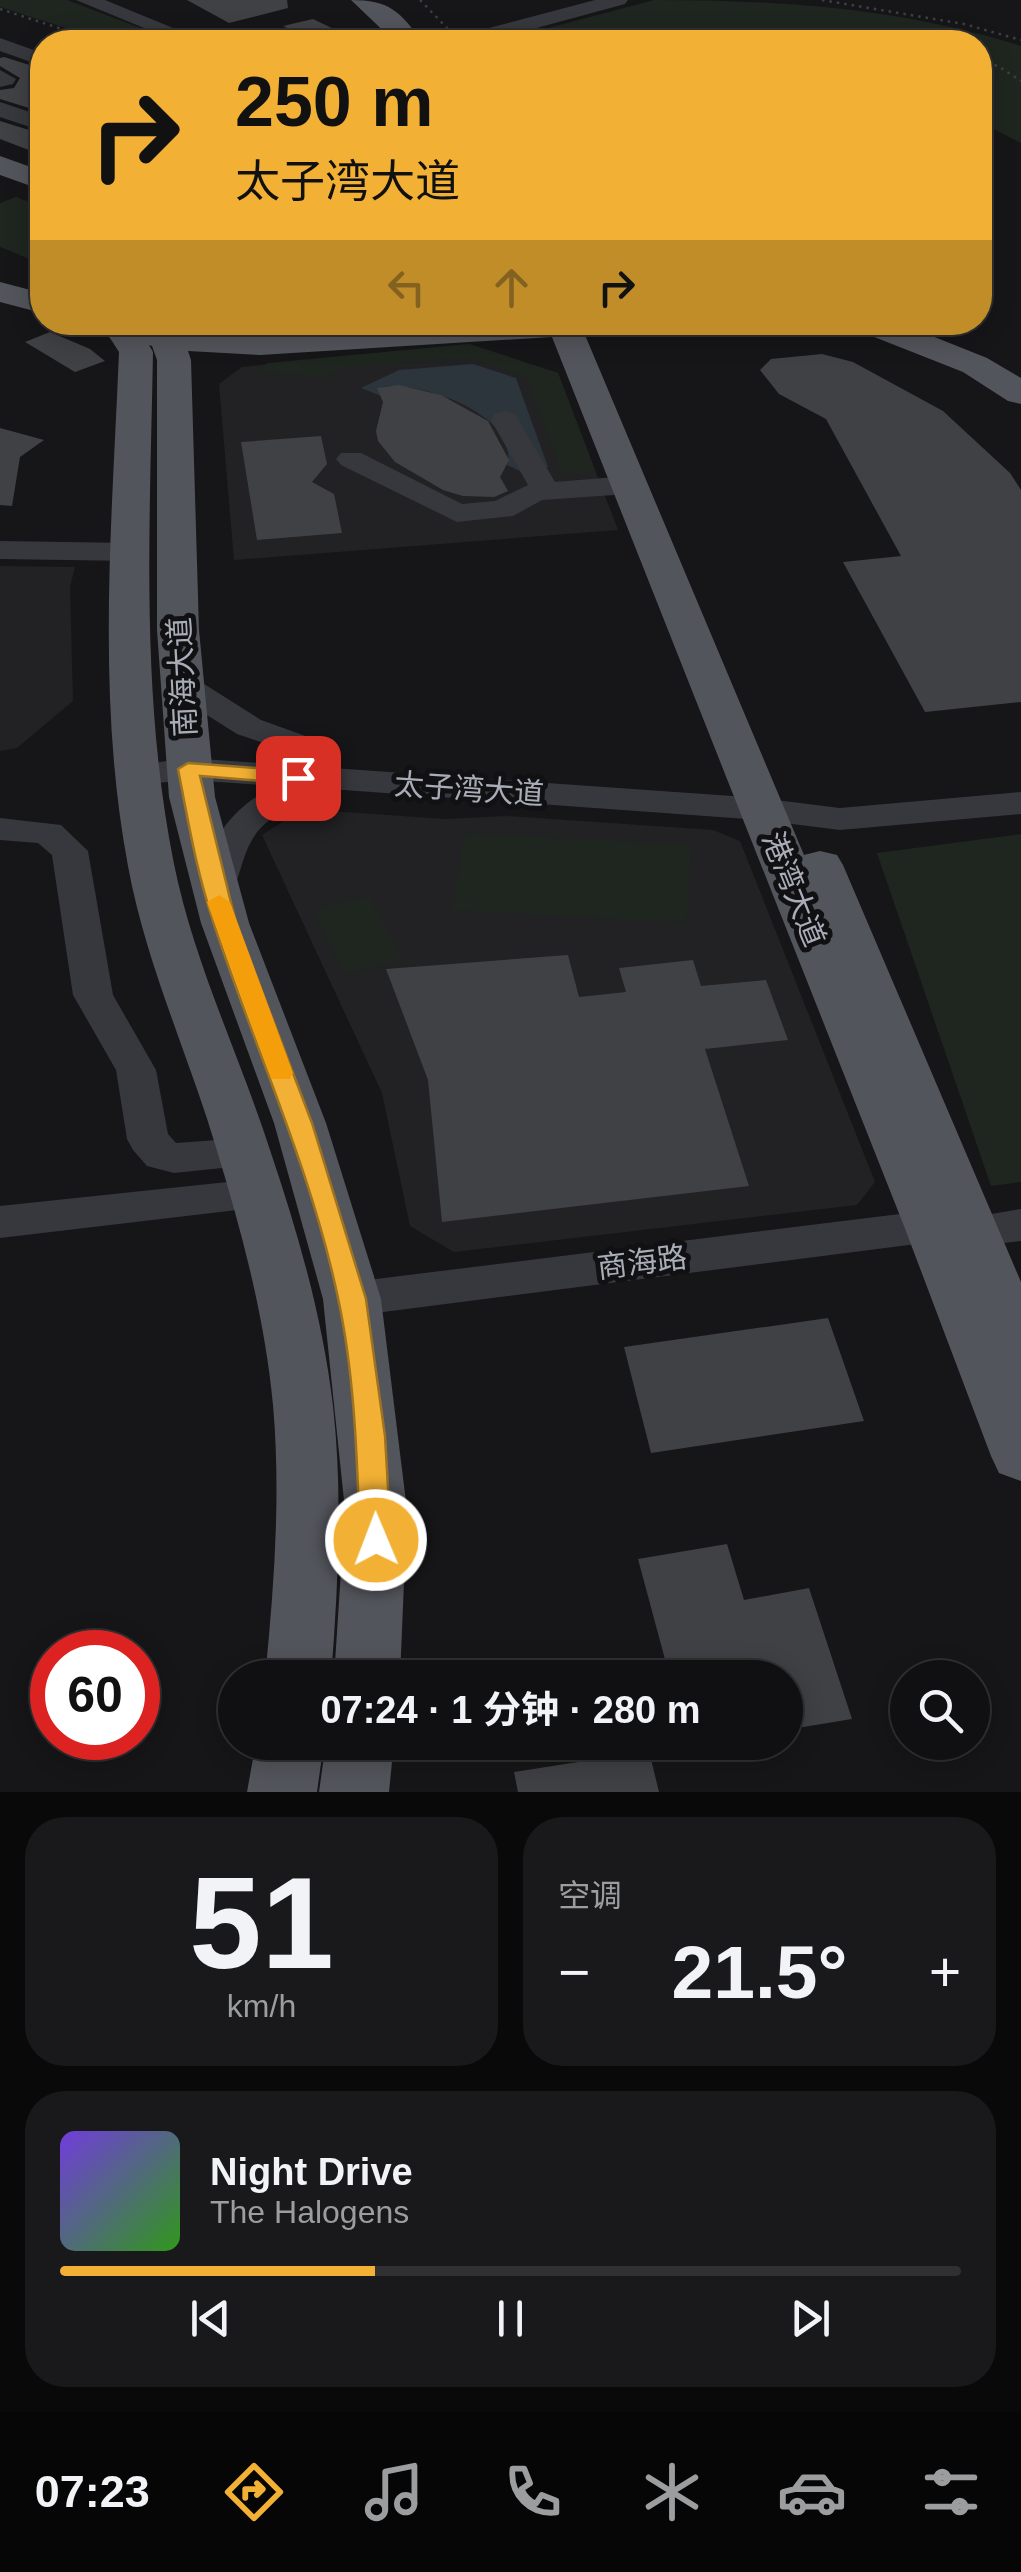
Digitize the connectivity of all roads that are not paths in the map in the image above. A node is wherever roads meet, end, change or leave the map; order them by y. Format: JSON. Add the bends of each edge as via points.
{"nodes":[{"id":1,"x":86,"y":0,"type":"edge"},
{"id":2,"x":364,"y":0,"type":"edge"},
{"id":3,"x":391,"y":0,"type":"edge"},
{"id":4,"x":618,"y":0,"type":"edge"},
{"id":5,"x":165,"y":30,"type":"edge"},
{"id":6,"x":399,"y":30,"type":"edge"},
{"id":7,"x":434,"y":30,"type":"edge"},
{"id":8,"x":510,"y":30,"type":"edge"},
{"id":9,"x":0,"y":44,"type":"edge"},
{"id":10,"x":30,"y":55,"type":"edge"},
{"id":11,"x":0,"y":109,"type":"edge"},
{"id":12,"x":30,"y":120,"type":"edge"},
{"id":13,"x":0,"y":154,"type":"edge"},
{"id":14,"x":30,"y":165,"type":"edge"},
{"id":15,"x":0,"y":166,"type":"edge"},
{"id":16,"x":30,"y":177,"type":"edge"},
{"id":17,"x":0,"y":282,"type":"edge"},
{"id":18,"x":30,"y":290,"type":"edge"},
{"id":19,"x":0,"y":292,"type":"edge"},
{"id":20,"x":30,"y":301,"type":"edge"},
{"id":21,"x":143,"y":335,"type":"edge"},
{"id":22,"x":153,"y":335,"type":"edge"},
{"id":23,"x":253,"y":335,"type":"edge"},
{"id":24,"x":467,"y":335,"type":"edge"},
{"id":25,"x":583,"y":335,"type":"edge"},
{"id":26,"x":587,"y":335,"type":"edge"},
{"id":27,"x":899,"y":335,"type":"edge"},
{"id":28,"x":954,"y":335,"type":"edge"},
{"id":29,"x":1021,"y":365,"type":"edge"},
{"id":30,"x":582,"y":372,"type":"junction"},
{"id":31,"x":1021,"y":393,"type":"edge"},
{"id":32,"x":175,"y":397,"type":"junction"},
{"id":33,"x":505,"y":420,"type":"dead end"},
{"id":34,"x":352,"y":459,"type":"dead end"},
{"id":35,"x":628,"y":484,"type":"junction"},
{"id":36,"x":546,"y":490,"type":"junction"},
{"id":37,"x":0,"y":550,"type":"edge"},
{"id":38,"x":132,"y":552,"type":"junction"},
{"id":39,"x":181,"y":684,"type":"junction"},
{"id":40,"x":162,"y":759,"type":"junction"},
{"id":41,"x":329,"y":767,"type":"junction"},
{"id":42,"x":1021,"y":802,"type":"edge"},
{"id":43,"x":771,"y":803,"type":"junction"},
{"id":44,"x":0,"y":829,"type":"edge"},
{"id":45,"x":215,"y":890,"type":"junction"},
{"id":46,"x":251,"y":1174,"type":"junction"},
{"id":47,"x":0,"y":1222,"type":"edge"},
{"id":48,"x":975,"y":1227,"type":"edge"},
{"id":49,"x":352,"y":1299,"type":"junction"},
{"id":50,"x":1021,"y":1351,"type":"edge"},
{"id":51,"x":1021,"y":1456,"type":"edge"},
{"id":52,"x":300,"y":1660,"type":"edge"},
{"id":53,"x":368,"y":1660,"type":"edge"},
{"id":54,"x":287,"y":1760,"type":"edge"},
{"id":55,"x":358,"y":1760,"type":"edge"},
{"id":56,"x":282,"y":1792,"type":"edge"},
{"id":57,"x":354,"y":1792,"type":"edge"}],
"edges":[{"from":1,"to":5,"type":"street"},
{"from":2,"to":6,"type":"main road"},
{"from":3,"to":7,"type":"main road"},
{"from":4,"to":8,"type":"street"},
{"from":9,"to":10,"type":"street"},
{"from":11,"to":12,"type":"street"},
{"from":13,"to":14,"type":"main road"},
{"from":15,"to":16,"type":"main road"},
{"from":17,"to":18,"type":"main road"},
{"from":19,"to":20,"type":"main road"},
{"from":21,"to":38,"type":"main road","name":"南海大道","via":[[136,352]]},
{"from":22,"to":32,"type":"main road","name":"南海大道","via":[[174,360]]},
{"from":23,"to":32,"type":"main road","via":[[209,362]]},
{"from":24,"to":30,"type":"main road","via":[[529,344]]},
{"from":25,"to":30,"type":"main road","name":"港湾大道"},
{"from":26,"to":43,"type":"main road","name":"港湾大道"},
{"from":27,"to":31,"type":"main road","via":[[975,365]]},
{"from":28,"to":29,"type":"main road"},
{"from":30,"to":35,"type":"main road","name":"港湾大道"},
{"from":32,"to":39,"type":"main road","name":"南海大道"},
{"from":33,"to":36,"type":"street"},
{"from":34,"to":36,"type":"street","via":[[457,513],[502,510]]},
{"from":35,"to":36,"type":"street"},
{"from":35,"to":43,"type":"main road","name":"港湾大道"},
{"from":37,"to":38,"type":"street"},
{"from":38,"to":40,"type":"main road","name":"南海大道","via":[[129,636]]},
{"from":39,"to":40,"type":"main road","name":"南海大道"},
{"from":39,"to":41,"type":"street","via":[[252,732]]},
{"from":40,"to":41,"type":"street","name":"太子湾大道"},
{"from":40,"to":45,"type":"main road","name":"南海大道"},
{"from":40,"to":46,"type":"main road","name":"南海大道","via":[[150,862],[165,931]]},
{"from":41,"to":43,"type":"street","name":"太子湾大道"},
{"from":41,"to":45,"type":"street","via":[[247,818],[224,851]]},
{"from":42,"to":43,"type":"street","name":"太子湾大道","via":[[840,819]]},
{"from":43,"to":48,"type":"main road","name":"港湾大道"},
{"from":44,"to":46,"type":"street","via":[[48,833],[70,851],[93,994],[136,1070],[154,1148]]},
{"from":45,"to":49,"type":"main road","name":"南海大道","via":[[300,1123]]},
{"from":46,"to":47,"type":"street"},
{"from":46,"to":52,"type":"main road","name":"南海大道","via":[[298,1367],[305,1601]]},
{"from":48,"to":49,"type":"street","name":"商海路"},
{"from":48,"to":50,"type":"main road","name":"港湾大道"},
{"from":48,"to":51,"type":"main road","name":"港湾大道"},
{"from":49,"to":53,"type":"main road","name":"南海大道","via":[[376,1510]]},
{"from":54,"to":56,"type":"main road"},
{"from":55,"to":57,"type":"main road"}]}
